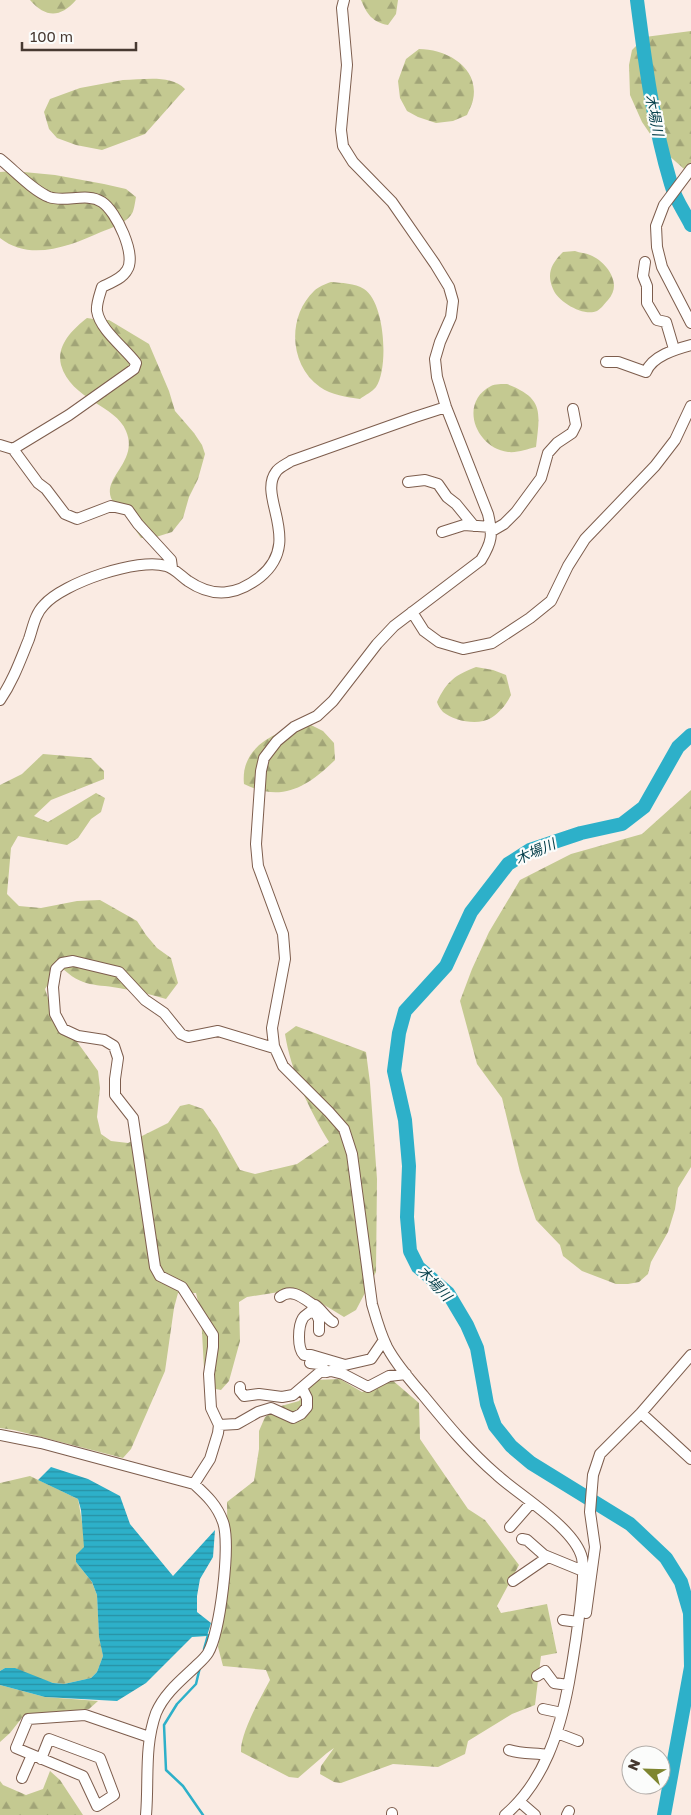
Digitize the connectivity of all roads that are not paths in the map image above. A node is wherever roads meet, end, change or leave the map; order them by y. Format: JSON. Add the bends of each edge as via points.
{"nodes":[{"id":1,"x":344,"y":0,"type":"edge"},
{"id":2,"x":0,"y":159,"type":"edge"},
{"id":3,"x":689,"y":171,"type":"edge"},
{"id":4,"x":645,"y":262,"type":"dead end"},
{"id":5,"x":691,"y":323,"type":"edge"},
{"id":6,"x":691,"y":345,"type":"edge"},
{"id":7,"x":674,"y":349,"type":"junction"},
{"id":8,"x":606,"y":362,"type":"dead end"},
{"id":9,"x":691,"y":406,"type":"edge"},
{"id":10,"x":446,"y":407,"type":"junction"},
{"id":11,"x":573,"y":410,"type":"dead end"},
{"id":12,"x":0,"y":445,"type":"edge"},
{"id":13,"x":13,"y":449,"type":"junction"},
{"id":14,"x":408,"y":482,"type":"dead end"},
{"id":15,"x":474,"y":526,"type":"junction"},
{"id":16,"x":492,"y":529,"type":"junction"},
{"id":17,"x":442,"y":532,"type":"dead end"},
{"id":18,"x":172,"y":568,"type":"junction"},
{"id":19,"x":412,"y":612,"type":"junction"},
{"id":20,"x":0,"y":700,"type":"edge"},
{"id":21,"x":274,"y":1048,"type":"junction"},
{"id":22,"x":280,"y":1297,"type":"dead end"},
{"id":23,"x":312,"y":1308,"type":"junction"},
{"id":24,"x":333,"y":1322,"type":"dead end"},
{"id":25,"x":319,"y":1331,"type":"dead end"},
{"id":26,"x":384,"y":1340,"type":"junction"},
{"id":27,"x":691,"y":1355,"type":"edge"},
{"id":28,"x":310,"y":1363,"type":"dead end"},
{"id":29,"x":330,"y":1368,"type":"junction"},
{"id":30,"x":406,"y":1374,"type":"junction"},
{"id":31,"x":240,"y":1387,"type":"dead end"},
{"id":32,"x":300,"y":1390,"type":"junction"},
{"id":33,"x":641,"y":1413,"type":"junction"},
{"id":34,"x":219,"y":1425,"type":"junction"},
{"id":35,"x":0,"y":1436,"type":"edge"},
{"id":36,"x":691,"y":1459,"type":"edge"},
{"id":37,"x":194,"y":1484,"type":"junction"},
{"id":38,"x":531,"y":1503,"type":"junction"},
{"id":39,"x":510,"y":1527,"type":"dead end"},
{"id":40,"x":522,"y":1539,"type":"dead end"},
{"id":41,"x":548,"y":1557,"type":"junction"},
{"id":42,"x":583,"y":1572,"type":"junction"},
{"id":43,"x":513,"y":1581,"type":"dead end"},
{"id":44,"x":563,"y":1620,"type":"dead end"},
{"id":45,"x":578,"y":1622,"type":"junction"},
{"id":46,"x":576,"y":1640,"type":"junction"},
{"id":47,"x":537,"y":1676,"type":"dead end"},
{"id":48,"x":568,"y":1685,"type":"junction"},
{"id":49,"x":543,"y":1709,"type":"dead end"},
{"id":50,"x":562,"y":1713,"type":"junction"},
{"id":51,"x":558,"y":1733,"type":"junction"},
{"id":52,"x":149,"y":1737,"type":"junction"},
{"id":53,"x":578,"y":1742,"type":"dead end"},
{"id":54,"x":509,"y":1750,"type":"dead end"},
{"id":55,"x":548,"y":1755,"type":"junction"},
{"id":56,"x":36,"y":1757,"type":"junction"},
{"id":57,"x":22,"y":1778,"type":"dead end"},
{"id":58,"x":520,"y":1802,"type":"junction"},
{"id":59,"x":146,"y":1815,"type":"edge"},
{"id":60,"x":505,"y":1815,"type":"edge"},
{"id":61,"x":535,"y":1815,"type":"edge"}],
"edges":[{"from":1,"to":10,"type":"street","via":[[347,65],[341,130],[343,146],[353,162],[392,202],[449,287],[453,301],[452,318],[436,359],[437,377]]},
{"from":2,"to":13,"type":"street","via":[[50,197],[90,198],[102,201],[110,210],[125,238],[130,261],[124,274],[102,287],[97,311],[104,326],[136,363],[134,369],[70,415]]},
{"from":3,"to":5,"type":"street","via":[[664,205],[656,226],[662,267]]},
{"from":4,"to":7,"type":"street","via":[[646,303],[657,320],[666,322]]},
{"from":6,"to":7,"type":"street"},
{"from":7,"to":8,"type":"street","via":[[648,366],[646,372],[618,362]]},
{"from":9,"to":19,"type":"street","via":[[674,440],[655,466],[585,539],[551,601],[530,618],[492,643],[463,649],[439,642],[424,630]]},
{"from":10,"to":16,"type":"street"},
{"from":10,"to":18,"type":"street","via":[[291,461],[276,471],[272,491],[281,537],[278,550],[261,576],[240,591],[207,591]]},
{"from":11,"to":16,"type":"street","via":[[576,425],[572,433],[548,453],[541,478],[516,512],[504,524]]},
{"from":12,"to":13,"type":"street"},
{"from":13,"to":18,"type":"street","via":[[65,514],[78,519],[111,506],[128,510],[170,560]]},
{"from":14,"to":15,"type":"street","via":[[425,480],[438,484]]},
{"from":15,"to":16,"type":"street"},
{"from":15,"to":17,"type":"street","via":[[464,525]]},
{"from":16,"to":19,"type":"street","via":[[490,545],[481,560]]},
{"from":18,"to":20,"type":"street","via":[[154,564],[135,566],[90,577],[50,599],[38,611],[12,683]]},
{"from":19,"to":21,"type":"street","via":[[377,644],[318,716],[294,727],[264,758],[256,844],[258,866],[283,934],[285,959],[272,1028]]},
{"from":21,"to":26,"type":"street","via":[[283,1066],[344,1129],[352,1154],[372,1304]]},
{"from":21,"to":34,"type":"street","via":[[218,1031],[188,1037],[181,1034],[164,1012],[145,1000],[119,972],[73,961],[62,962],[56,969],[53,987],[55,1014],[63,1029],[78,1036],[104,1040],[114,1046],[118,1058],[116,1095],[133,1118],[155,1267],[160,1276],[182,1287],[214,1335],[209,1383],[211,1408]]},
{"from":22,"to":23,"type":"street","via":[[293,1292]]},
{"from":23,"to":24,"type":"street","via":[[320,1308]]},
{"from":23,"to":25,"type":"street","via":[[319,1320]]},
{"from":23,"to":29,"type":"street","via":[[303,1318],[300,1328],[300,1351]]},
{"from":26,"to":29,"type":"street","via":[[371,1359]]},
{"from":26,"to":30,"type":"street"},
{"from":27,"to":33,"type":"street"},
{"from":28,"to":29,"type":"street"},
{"from":29,"to":30,"type":"street","via":[[368,1387],[389,1376]]},
{"from":29,"to":32,"type":"street","via":[[320,1372]]},
{"from":30,"to":38,"type":"street","via":[[462,1443]]},
{"from":31,"to":32,"type":"street","via":[[244,1396],[293,1396]]},
{"from":32,"to":34,"type":"street","via":[[307,1398],[307,1407],[293,1418],[271,1408],[237,1424]]},
{"from":33,"to":36,"type":"street"},
{"from":33,"to":46,"type":"street","via":[[600,1454],[593,1475],[590,1512],[595,1547],[584,1623]]},
{"from":34,"to":37,"type":"street","via":[[210,1458]]},
{"from":35,"to":37,"type":"street","via":[[41,1443]]},
{"from":37,"to":52,"type":"street","via":[[212,1500],[224,1525],[226,1548],[221,1600],[207,1655],[163,1699]]},
{"from":38,"to":39,"type":"street"},
{"from":38,"to":42,"type":"street","via":[[575,1542],[582,1558]]},
{"from":40,"to":41,"type":"street"},
{"from":41,"to":42,"type":"street"},
{"from":41,"to":43,"type":"street"},
{"from":42,"to":45,"type":"street"},
{"from":44,"to":45,"type":"street"},
{"from":45,"to":46,"type":"street"},
{"from":46,"to":48,"type":"street"},
{"from":47,"to":48,"type":"street","via":[[545,1671],[554,1683]]},
{"from":48,"to":50,"type":"street"},
{"from":49,"to":50,"type":"street"},
{"from":50,"to":51,"type":"street"},
{"from":51,"to":53,"type":"street"},
{"from":51,"to":55,"type":"street"},
{"from":52,"to":56,"type":"street","via":[[85,1715],[28,1719],[16,1748]]},
{"from":52,"to":59,"type":"street"},
{"from":54,"to":55,"type":"street"},
{"from":55,"to":58,"type":"street"},
{"from":56,"to":56,"type":"street","via":[[83,1776],[97,1806],[114,1795],[100,1758],[49,1739]]},
{"from":56,"to":57,"type":"street"},
{"from":58,"to":60,"type":"street"},
{"from":58,"to":61,"type":"street"}]}
